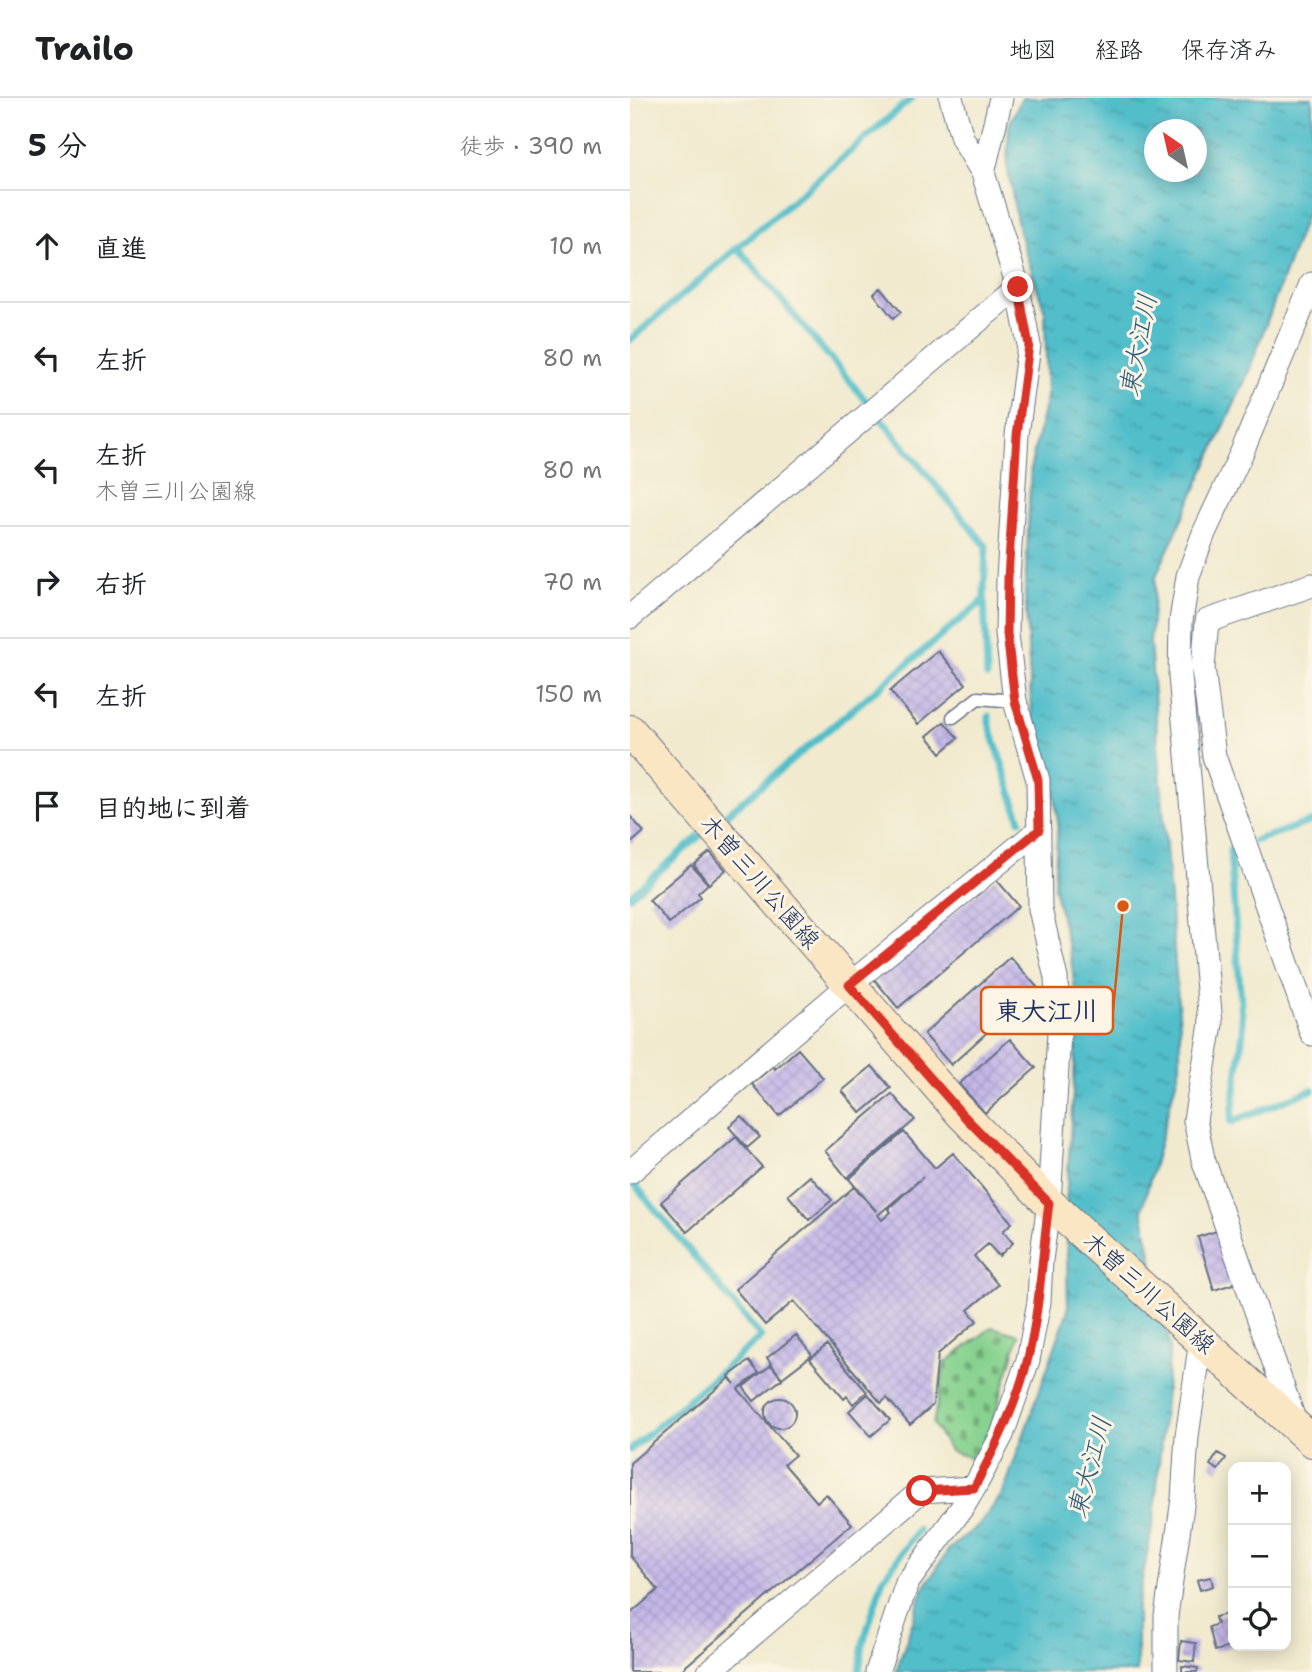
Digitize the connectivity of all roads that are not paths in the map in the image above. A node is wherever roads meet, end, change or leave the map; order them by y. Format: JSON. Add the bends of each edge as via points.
{"nodes":[{"id":1,"x":951,"y":98,"type":"edge"},
{"id":2,"x":1001,"y":98,"type":"edge"},
{"id":3,"x":983,"y":173,"type":"junction"},
{"id":4,"x":1312,"y":284,"type":"edge"},
{"id":5,"x":1018,"y":287,"type":"junction"},
{"id":6,"x":1312,"y":585,"type":"edge"},
{"id":7,"x":630,"y":617,"type":"edge"},
{"id":8,"x":1015,"y":701,"type":"junction"},
{"id":9,"x":953,"y":717,"type":"dead end"},
{"id":10,"x":630,"y":731,"type":"edge"},
{"id":11,"x":1039,"y":830,"type":"junction"},
{"id":12,"x":849,"y":985,"type":"junction"},
{"id":13,"x":1312,"y":1034,"type":"edge"},
{"id":14,"x":630,"y":1172,"type":"edge"},
{"id":15,"x":1049,"y":1203,"type":"junction"},
{"id":16,"x":1194,"y":1334,"type":"junction"},
{"id":17,"x":1304,"y":1434,"type":"edge"},
{"id":18,"x":974,"y":1488,"type":"junction"},
{"id":19,"x":709,"y":1672,"type":"edge"},
{"id":20,"x":877,"y":1672,"type":"edge"},
{"id":21,"x":1166,"y":1672,"type":"edge"}],
"edges":[{"from":1,"to":3,"type":"street","via":[[962,138]]},
{"from":2,"to":3,"type":"street"},
{"from":3,"to":5,"type":"street"},
{"from":4,"to":17,"type":"street","via":[[1188,576],[1180,676],[1211,1024],[1195,1120],[1203,1159]]},
{"from":5,"to":7,"type":"street"},
{"from":5,"to":8,"type":"street","via":[[1029,345],[1017,435],[1008,578],[1007,634]]},
{"from":6,"to":13,"type":"street","via":[[1207,621],[1203,668],[1214,756]]},
{"from":8,"to":9,"type":"lane","via":[[978,698]]},
{"from":8,"to":11,"type":"street","via":[[1038,780]]},
{"from":10,"to":12,"type":"main road","name":"木曽三川公園線"},
{"from":11,"to":12,"type":"street"},
{"from":11,"to":15,"type":"street","via":[[1040,909],[1056,978],[1059,1033]]},
{"from":12,"to":14,"type":"street"},
{"from":12,"to":15,"type":"main road","name":"木曽三川公園線","via":[[962,1114]]},
{"from":15,"to":16,"type":"main road","name":"木曽三川公園線"},
{"from":15,"to":18,"type":"street","via":[[1028,1360],[1002,1435]]},
{"from":16,"to":17,"type":"main road","name":"木曽三川公園線"},
{"from":16,"to":21,"type":"street","via":[[1183,1499],[1166,1616]]},
{"from":18,"to":19,"type":"street","via":[[922,1491]]},
{"from":18,"to":20,"type":"street","via":[[907,1583]]}]}
